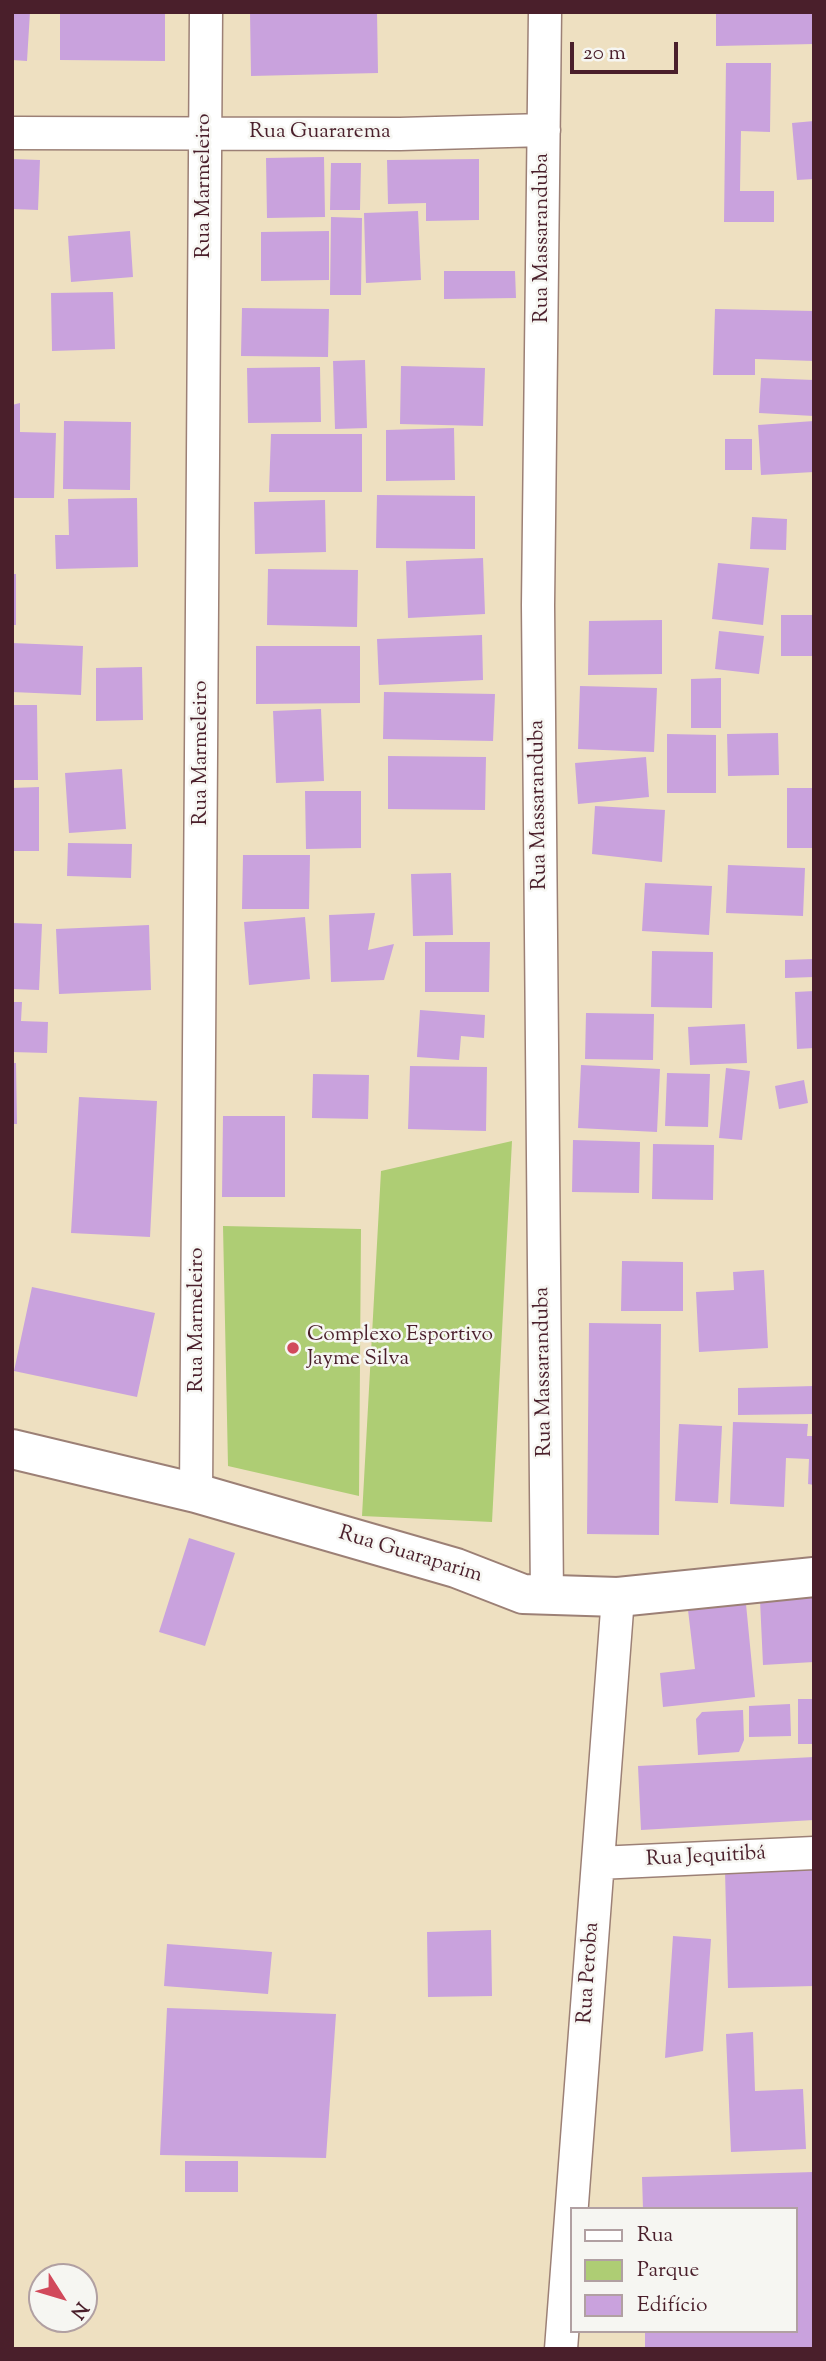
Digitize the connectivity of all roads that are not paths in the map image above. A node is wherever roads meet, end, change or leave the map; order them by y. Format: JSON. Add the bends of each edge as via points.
{"nodes":[{"id":1,"x":206,"y":12,"type":"edge"},
{"id":2,"x":545,"y":12,"type":"edge"},
{"id":3,"x":544,"y":130,"type":"junction"},
{"id":4,"x":12,"y":133,"type":"edge"},
{"id":5,"x":205,"y":133,"type":"junction"},
{"id":6,"x":12,"y":1449,"type":"edge"},
{"id":7,"x":197,"y":1493,"type":"junction"},
{"id":8,"x":814,"y":1577,"type":"edge"},
{"id":9,"x":547,"y":1597,"type":"junction"},
{"id":10,"x":618,"y":1597,"type":"junction"},
{"id":11,"x":814,"y":1853,"type":"edge"},
{"id":12,"x":598,"y":1863,"type":"junction"},
{"id":13,"x":572,"y":2207,"type":"edge"},
{"id":14,"x":570,"y":2231,"type":"edge"},
{"id":15,"x":561,"y":2349,"type":"edge"}],
"edges":[{"from":1,"to":5,"type":"street","name":"Rua Marmeleiro"},
{"from":2,"to":3,"type":"street","name":"Rua Massaranduba"},
{"from":3,"to":5,"type":"street","name":"Rua Guararema"},
{"from":3,"to":9,"type":"street","name":"Rua Massaranduba","via":[[538,605]]},
{"from":4,"to":5,"type":"street","name":"Rua Guararema"},
{"from":5,"to":7,"type":"street","name":"Rua Marmeleiro"},
{"from":6,"to":7,"type":"street","name":"Rua Guaraparim"},
{"from":7,"to":9,"type":"street","name":"Rua Guaraparim","via":[[456,1568],[523,1594]]},
{"from":8,"to":10,"type":"street","name":"Rua Guaraparim"},
{"from":9,"to":10,"type":"street","name":"Rua Guaraparim"},
{"from":10,"to":12,"type":"street","name":"Rua Peroba"},
{"from":11,"to":12,"type":"street","name":"Rua Jequitibá"},
{"from":12,"to":13,"type":"street","name":"Rua Peroba"},
{"from":14,"to":15,"type":"street","name":"Rua Peroba"}]}
